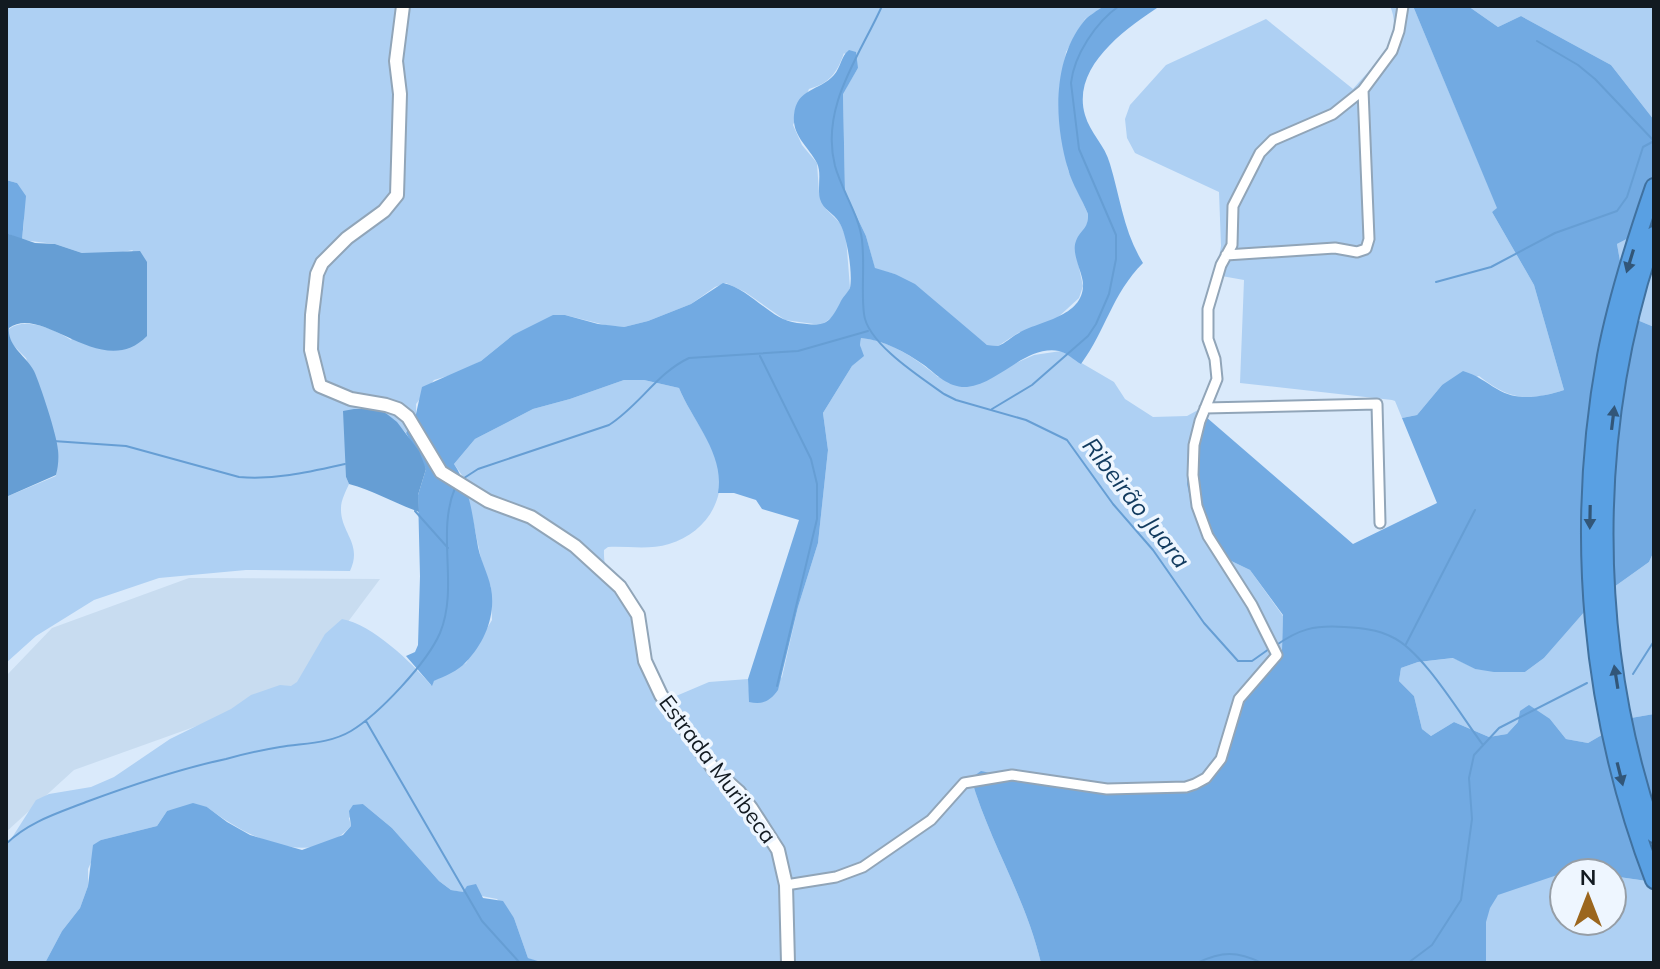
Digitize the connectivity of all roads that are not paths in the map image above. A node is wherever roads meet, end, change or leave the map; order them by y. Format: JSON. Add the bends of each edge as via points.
{"nodes":[{"id":1,"x":403,"y":6,"type":"edge"},
{"id":2,"x":1403,"y":6,"type":"edge"},
{"id":3,"x":1363,"y":90,"type":"junction"},
{"id":4,"x":1654,"y":187,"type":"edge"},
{"id":5,"x":1654,"y":235,"type":"edge"},
{"id":6,"x":1226,"y":255,"type":"junction"},
{"id":7,"x":1205,"y":408,"type":"junction"},
{"id":8,"x":1380,"y":523,"type":"dead end"},
{"id":9,"x":1654,"y":834,"type":"edge"},
{"id":10,"x":1654,"y":880,"type":"edge"},
{"id":11,"x":786,"y":885,"type":"junction"},
{"id":12,"x":788,"y":963,"type":"edge"}],
"edges":[{"from":1,"to":11,"type":"street","name":"Estrada Muribeca","via":[[396,61],[397,195],[347,238],[317,274],[311,350],[320,386],[398,409],[441,472],[488,501],[531,517],[575,546],[620,587],[638,615],[645,661],[661,695],[715,771],[751,808],[778,850]]},
{"from":2,"to":3,"type":"street","via":[[1392,51]]},
{"from":3,"to":6,"type":"street","via":[[1333,114],[1273,140],[1260,153],[1233,206],[1232,245]]},
{"from":3,"to":6,"type":"street","via":[[1366,249]]},
{"from":4,"to":10,"type":"highway","one_way":true,"via":[[1607,353],[1594,444],[1590,535],[1594,626],[1607,716],[1628,805]]},
{"from":9,"to":5,"type":"highway","one_way":true,"via":[[1617,684],[1605,535],[1617,386]]},
{"from":6,"to":7,"type":"street","via":[[1208,309],[1217,379]]},
{"from":7,"to":8,"type":"street","via":[[1377,404]]},
{"from":7,"to":11,"type":"street","via":[[1193,459],[1197,506],[1214,549],[1252,605],[1277,655],[1239,699],[1214,770],[1186,787],[1107,789],[1012,775],[964,783],[931,820],[863,867]]},
{"from":11,"to":12,"type":"street","name":"Estrada Muribeca"}]}
